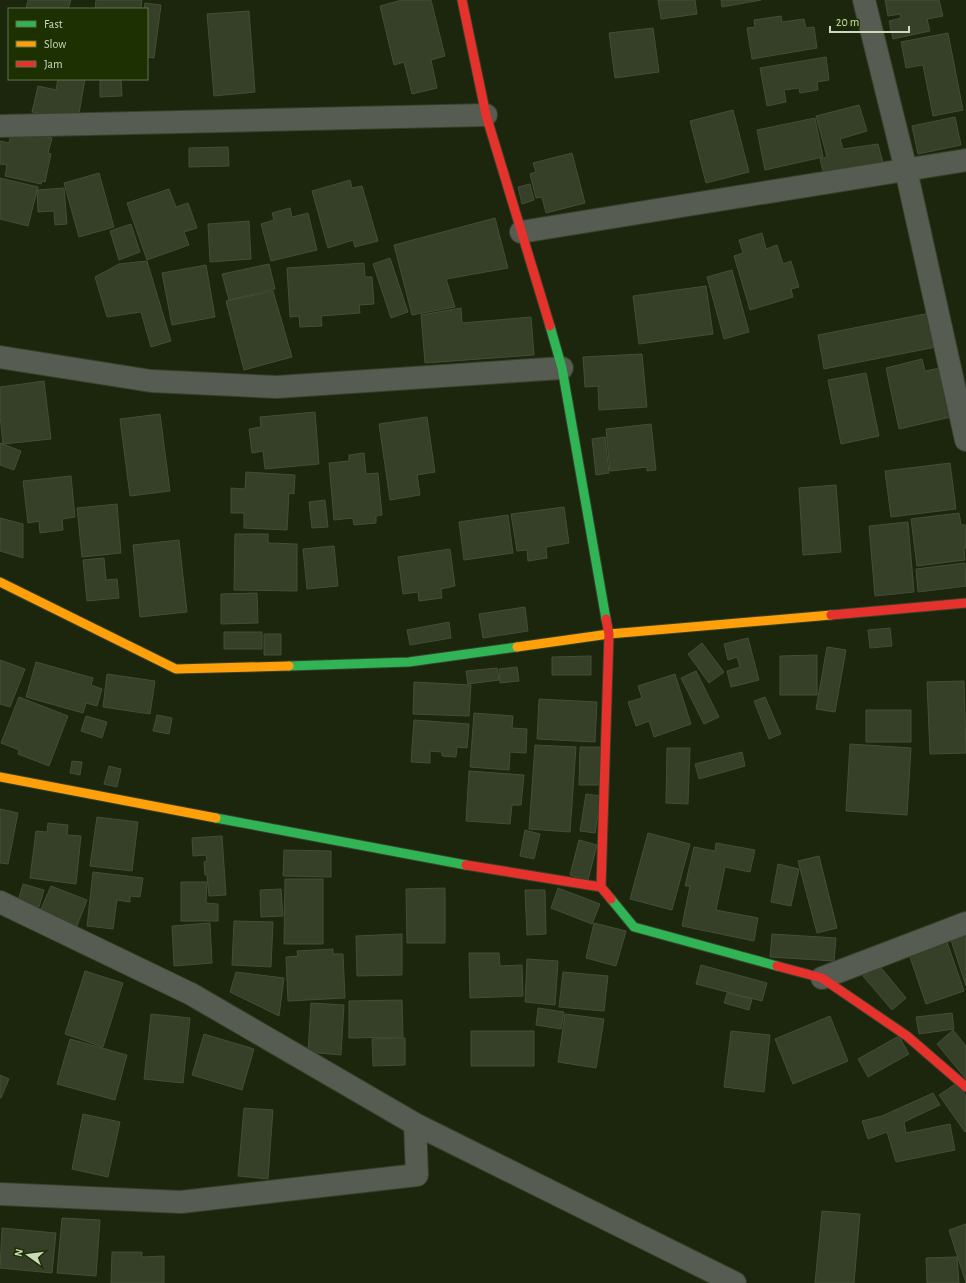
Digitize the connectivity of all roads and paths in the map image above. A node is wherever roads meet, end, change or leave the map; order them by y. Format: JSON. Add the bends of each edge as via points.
{"nodes":[{"id":1,"x":462,"y":0,"type":"edge"},
{"id":2,"x":864,"y":0,"type":"edge"},
{"id":3,"x":486,"y":115,"type":"junction"},
{"id":4,"x":0,"y":126,"type":"edge"},
{"id":5,"x":966,"y":160,"type":"edge"},
{"id":6,"x":906,"y":170,"type":"junction"},
{"id":7,"x":521,"y":232,"type":"junction"},
{"id":8,"x":0,"y":357,"type":"edge"},
{"id":9,"x":562,"y":368,"type":"junction"},
{"id":10,"x":966,"y":440,"type":"edge"},
{"id":11,"x":0,"y":582,"type":"edge"},
{"id":12,"x":966,"y":603,"type":"edge"},
{"id":13,"x":609,"y":634,"type":"junction"},
{"id":14,"x":0,"y":777,"type":"edge"},
{"id":15,"x":601,"y":887,"type":"junction"},
{"id":16,"x":0,"y":902,"type":"edge"},
{"id":17,"x":966,"y":923,"type":"edge"},
{"id":18,"x":822,"y":978,"type":"junction"},
{"id":19,"x":966,"y":1086,"type":"edge"},
{"id":20,"x":415,"y":1124,"type":"junction"},
{"id":21,"x":0,"y":1194,"type":"edge"},
{"id":22,"x":735,"y":1283,"type":"edge"}],
"edges":[{"from":1,"to":3,"type":"street"},
{"from":2,"to":6,"type":"street"},
{"from":3,"to":4,"type":"street"},
{"from":3,"to":7,"type":"street"},
{"from":5,"to":6,"type":"street"},
{"from":6,"to":7,"type":"street"},
{"from":6,"to":10,"type":"street"},
{"from":7,"to":9,"type":"street"},
{"from":8,"to":9,"type":"street","via":[[151,381],[277,388]]},
{"from":9,"to":13,"type":"street"},
{"from":11,"to":13,"type":"street","via":[[176,669],[409,662]]},
{"from":12,"to":13,"type":"street"},
{"from":13,"to":15,"type":"street"},
{"from":14,"to":15,"type":"street"},
{"from":15,"to":18,"type":"street","via":[[634,928]]},
{"from":16,"to":20,"type":"street","via":[[191,994]]},
{"from":17,"to":18,"type":"street"},
{"from":18,"to":19,"type":"street","via":[[907,1036]]},
{"from":20,"to":21,"type":"street","via":[[416,1175],[181,1202]]},
{"from":20,"to":22,"type":"street"}]}
